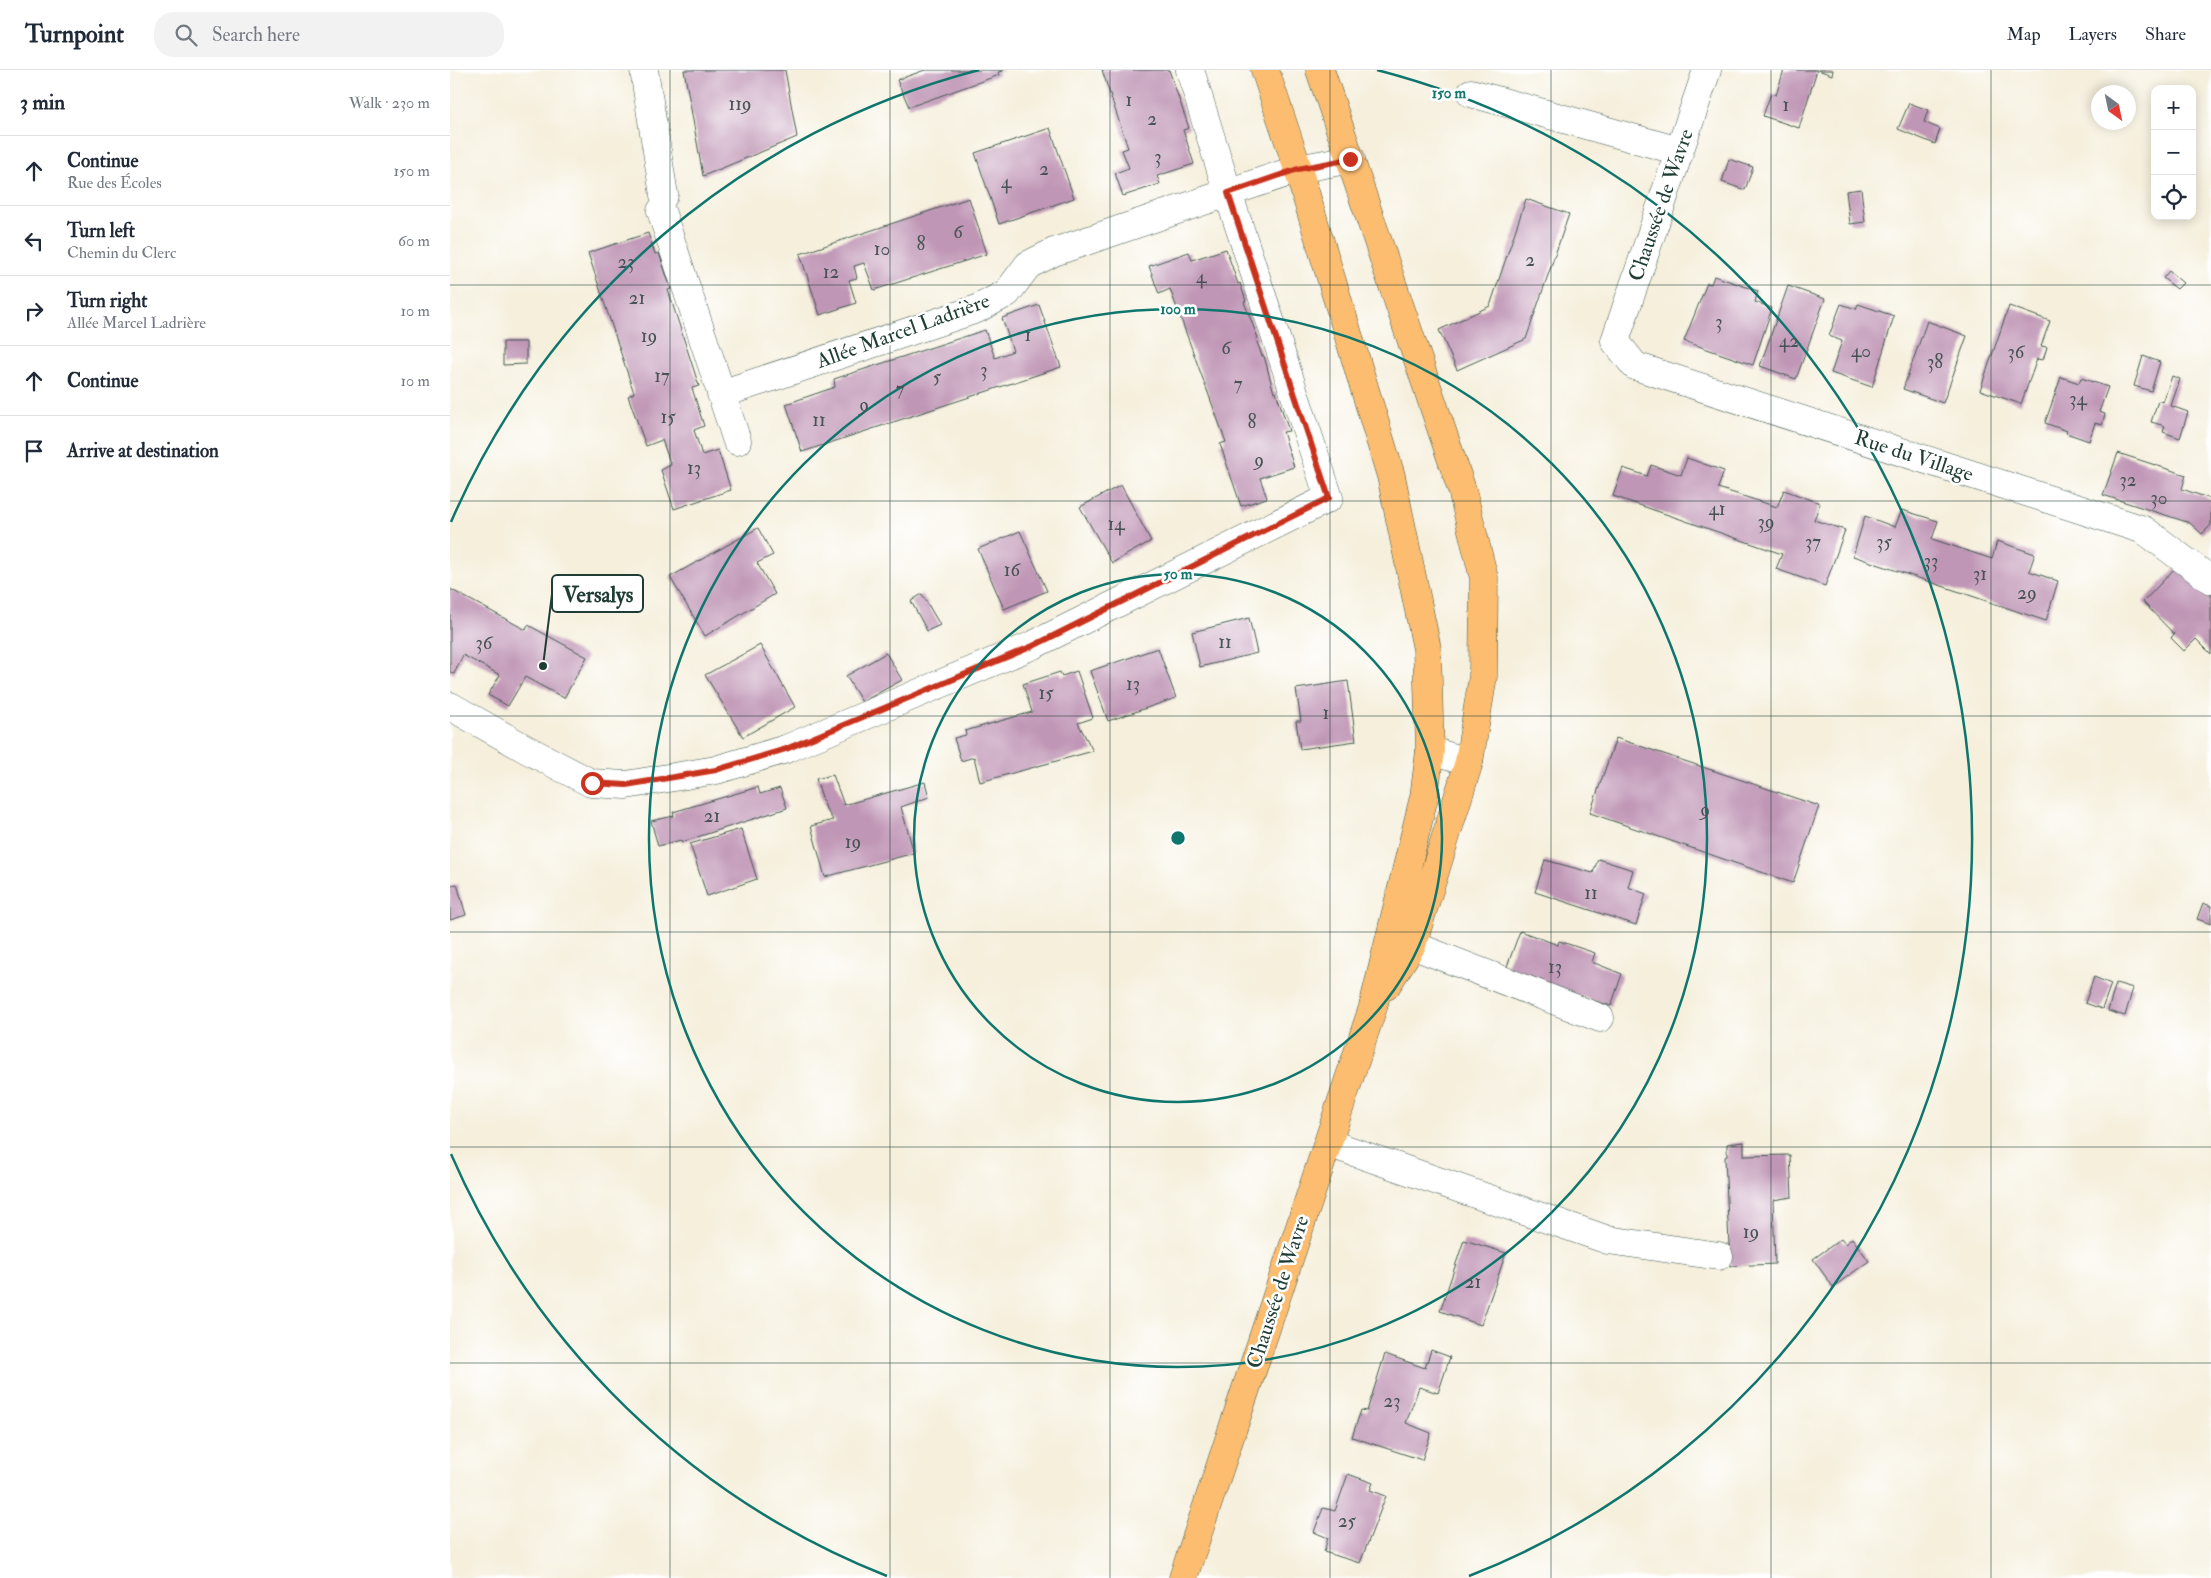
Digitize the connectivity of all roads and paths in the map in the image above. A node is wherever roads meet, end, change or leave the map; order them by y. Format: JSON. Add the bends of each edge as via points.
{"nodes":[{"id":1,"x":644,"y":70,"type":"edge"},
{"id":2,"x":1190,"y":70,"type":"edge"},
{"id":3,"x":1265,"y":70,"type":"edge"},
{"id":4,"x":1320,"y":70,"type":"edge"},
{"id":5,"x":1707,"y":70,"type":"edge"},
{"id":6,"x":1472,"y":93,"type":"dead end"},
{"id":7,"x":1679,"y":151,"type":"junction"},
{"id":8,"x":1350,"y":159,"type":"junction"},
{"id":9,"x":1298,"y":169,"type":"junction"},
{"id":10,"x":1228,"y":193,"type":"junction"},
{"id":11,"x":1615,"y":341,"type":"joint"},
{"id":12,"x":721,"y":394,"type":"junction"},
{"id":13,"x":737,"y":441,"type":"dead end"},
{"id":14,"x":2211,"y":580,"type":"edge"},
{"id":15,"x":450,"y":706,"type":"edge"},
{"id":16,"x":1430,"y":751,"type":"junction"},
{"id":17,"x":1469,"y":762,"type":"junction"},
{"id":18,"x":1412,"y":945,"type":"junction"},
{"id":19,"x":1373,"y":1007,"type":"junction"},
{"id":20,"x":1600,"y":1018,"type":"dead end"},
{"id":21,"x":1328,"y":1143,"type":"junction"},
{"id":22,"x":1719,"y":1256,"type":"dead end"},
{"id":23,"x":1183,"y":1578,"type":"edge"}],
"edges":[{"from":1,"to":12,"type":"street","via":[[662,203]]},
{"from":2,"to":10,"type":"street"},
{"from":3,"to":9,"type":"main road"},
{"from":4,"to":8,"type":"main road"},
{"from":5,"to":7,"type":"street","name":"Chaussée de Wavre"},
{"from":6,"to":7,"type":"street"},
{"from":7,"to":11,"type":"street","name":"Chaussée de Wavre"},
{"from":8,"to":9,"type":"street","name":"Allée Marcel Ladrière"},
{"from":8,"to":17,"type":"main road","via":[[1462,490],[1484,578],[1483,676]]},
{"from":9,"to":10,"type":"street","name":"Allée Marcel Ladrière"},
{"from":9,"to":16,"type":"main road","via":[[1391,476],[1427,649]]},
{"from":10,"to":12,"type":"street","name":"Allée Marcel Ladrière","via":[[1054,252],[1028,264],[1007,293],[977,309]]},
{"from":10,"to":15,"type":"street","via":[[1329,498],[1033,646],[786,749],[716,770],[626,785],[592,783]]},
{"from":11,"to":14,"type":"street","name":"Rue du Village","via":[[1635,366],[2144,530]]},
{"from":12,"to":13,"type":"street"},
{"from":16,"to":17,"type":"street"},
{"from":16,"to":19,"type":"main road","via":[[1424,797]]},
{"from":17,"to":18,"type":"main road"},
{"from":18,"to":19,"type":"main road"},
{"from":18,"to":20,"type":"street"},
{"from":19,"to":21,"type":"main road","name":"Chaussée de Wavre"},
{"from":21,"to":22,"type":"street","via":[[1608,1240]]},
{"from":21,"to":23,"type":"main road","name":"Chaussée de Wavre"}]}
